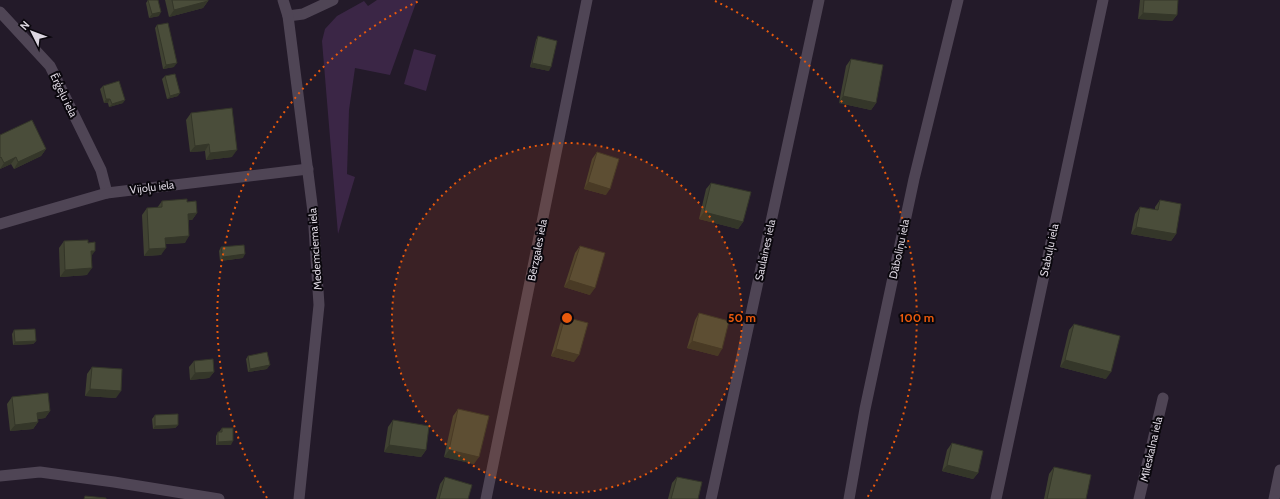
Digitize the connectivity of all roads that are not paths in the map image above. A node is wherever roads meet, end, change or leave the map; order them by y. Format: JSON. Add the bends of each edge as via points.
{"nodes":[{"id":1,"x":283,"y":0,"type":"edge"},
{"id":2,"x":333,"y":0,"type":"edge"},
{"id":3,"x":587,"y":0,"type":"edge"},
{"id":4,"x":819,"y":0,"type":"edge"},
{"id":5,"x":958,"y":0,"type":"edge"},
{"id":6,"x":1103,"y":0,"type":"edge"},
{"id":7,"x":0,"y":12,"type":"edge"},
{"id":8,"x":288,"y":16,"type":"junction"},
{"id":9,"x":308,"y":169,"type":"junction"},
{"id":10,"x":107,"y":193,"type":"junction"},
{"id":11,"x":0,"y":224,"type":"edge"},
{"id":12,"x":1163,"y":398,"type":"dead end"},
{"id":13,"x":1280,"y":470,"type":"edge"},
{"id":14,"x":0,"y":476,"type":"edge"},
{"id":15,"x":219,"y":499,"type":"edge"},
{"id":16,"x":298,"y":499,"type":"edge"},
{"id":17,"x":486,"y":499,"type":"edge"},
{"id":18,"x":711,"y":499,"type":"edge"},
{"id":19,"x":850,"y":499,"type":"edge"},
{"id":20,"x":996,"y":499,"type":"edge"},
{"id":21,"x":1139,"y":499,"type":"edge"},
{"id":22,"x":1274,"y":499,"type":"edge"}],
"edges":[{"from":1,"to":8,"type":"street","name":"Medemciema iela"},
{"from":2,"to":8,"type":"street","via":[[303,14]]},
{"from":3,"to":17,"type":"street","name":"Bērzgales iela"},
{"from":4,"to":18,"type":"street","name":"Saulaines iela"},
{"from":5,"to":19,"type":"street","name":"Dāboliņu iela","via":[[914,179],[865,409]]},
{"from":6,"to":20,"type":"street","name":"Stabuļu iela"},
{"from":7,"to":10,"type":"street","name":"Ērģeļu iela","via":[[50,66],[101,170]]},
{"from":8,"to":9,"type":"street","name":"Medemciema iela"},
{"from":9,"to":10,"type":"street","name":"Vijoļu iela"},
{"from":9,"to":16,"type":"street","name":"Medemciema iela","via":[[319,305]]},
{"from":10,"to":11,"type":"street","name":"Vijoļu iela"},
{"from":12,"to":21,"type":"street","name":"Mīleskalna iela"},
{"from":13,"to":22,"type":"street"},
{"from":14,"to":15,"type":"street","via":[[40,472]]}]}
